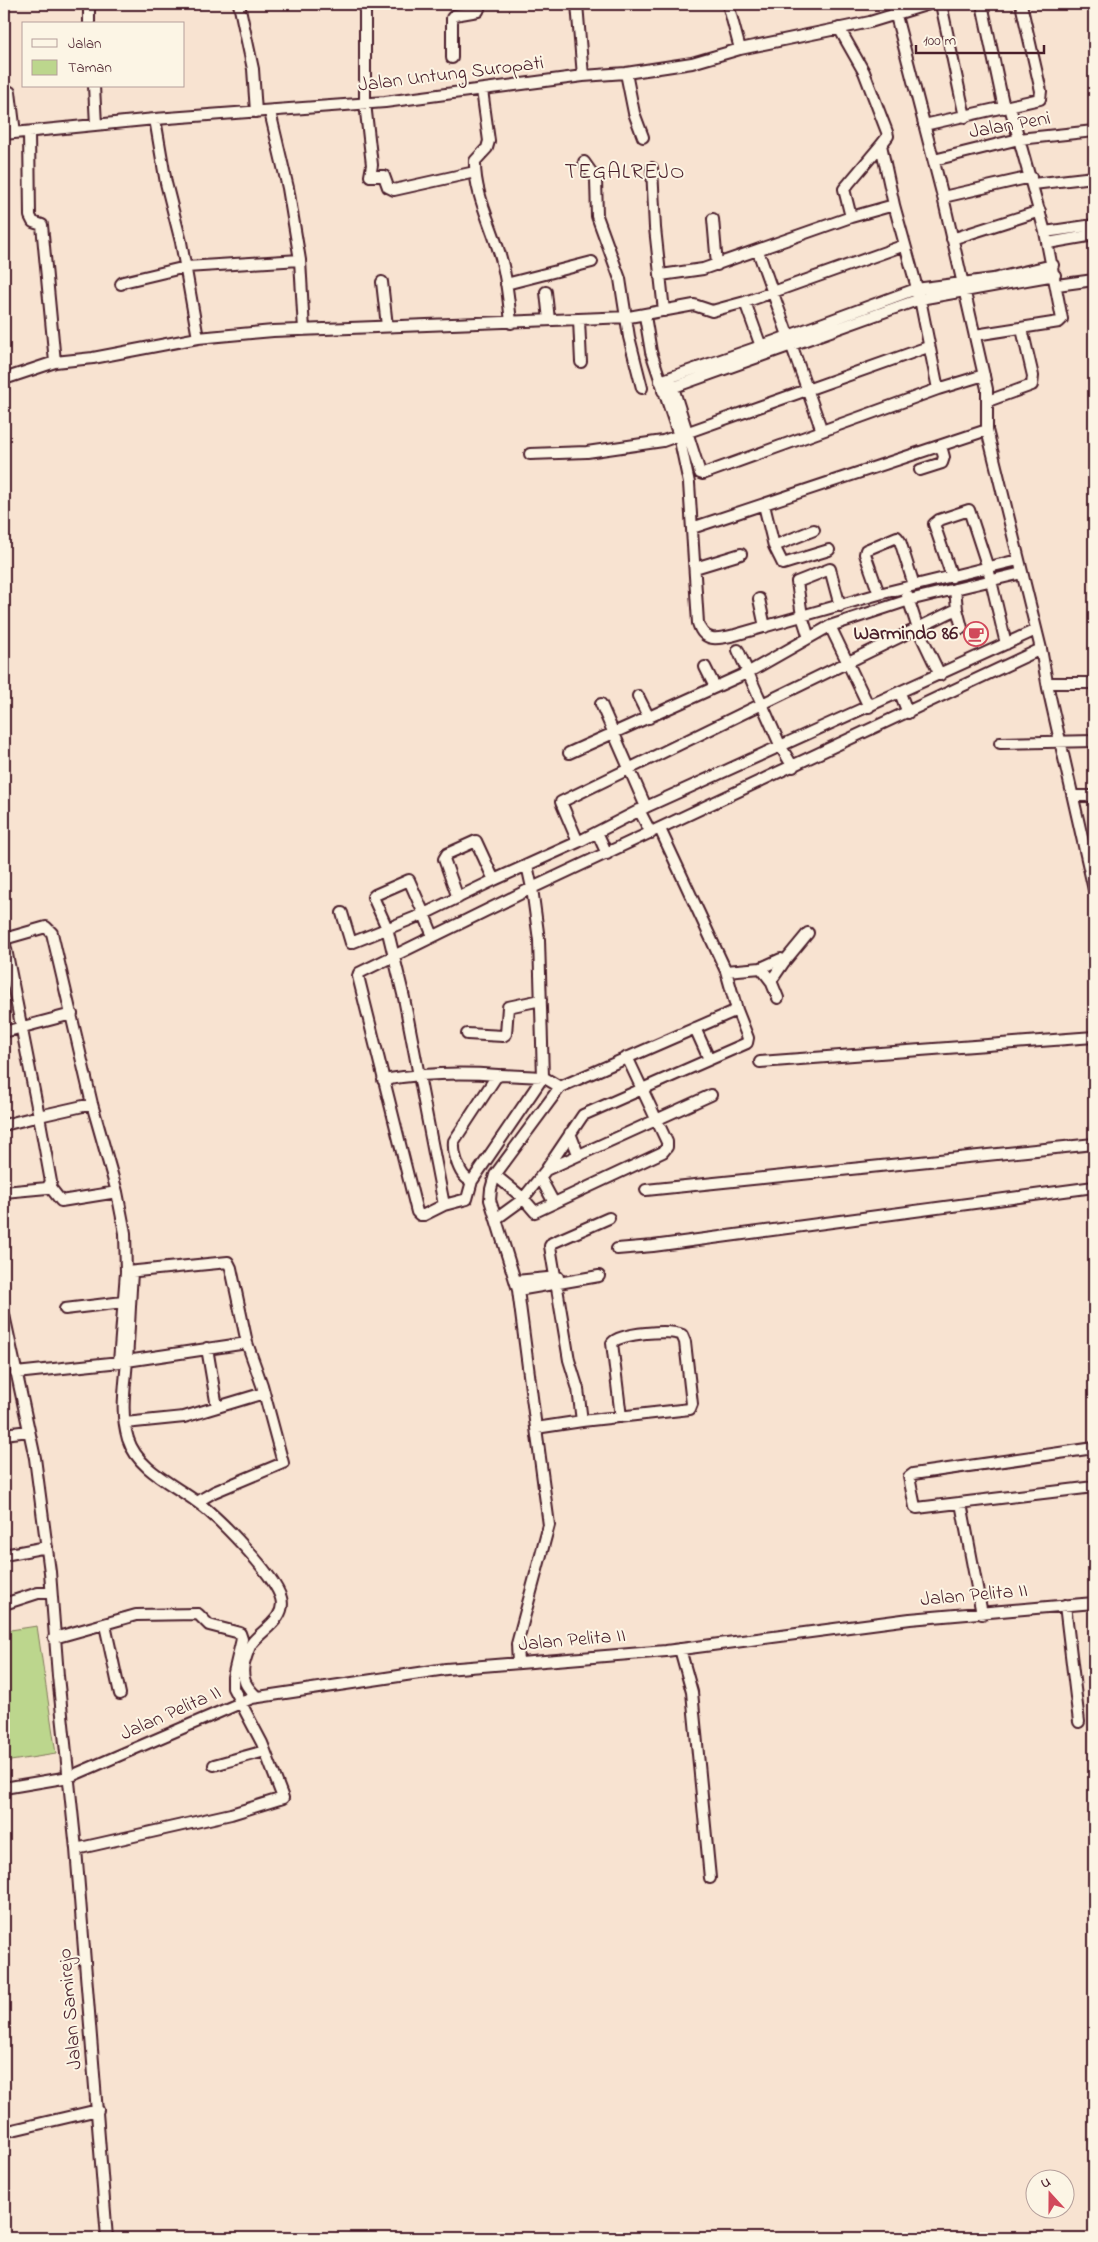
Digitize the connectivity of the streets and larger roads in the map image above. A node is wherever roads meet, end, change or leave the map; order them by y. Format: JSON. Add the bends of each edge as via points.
{"nodes":[{"id":1,"x":89,"y":4,"type":"edge"},
{"id":2,"x":239,"y":4,"type":"edge"},
{"id":3,"x":365,"y":4,"type":"edge"},
{"id":4,"x":482,"y":4,"type":"edge"},
{"id":5,"x":578,"y":4,"type":"edge"},
{"id":6,"x":728,"y":4,"type":"edge"},
{"id":7,"x":929,"y":4,"type":"edge"},
{"id":8,"x":941,"y":4,"type":"edge"},
{"id":9,"x":982,"y":4,"type":"edge"},
{"id":10,"x":1022,"y":4,"type":"edge"},
{"id":11,"x":895,"y":9,"type":"edge"},
{"id":12,"x":89,"y":22,"type":"edge"},
{"id":13,"x":839,"y":28,"type":"junction"},
{"id":14,"x":740,"y":49,"type":"junction"},
{"id":15,"x":452,"y":58,"type":"dead end"},
{"id":16,"x":626,"y":73,"type":"junction"},
{"id":17,"x":583,"y":76,"type":"junction"},
{"id":18,"x":94,"y":88,"type":"edge"},
{"id":19,"x":482,"y":90,"type":"junction"},
{"id":20,"x":10,"y":92,"type":"dead end"},
{"id":21,"x":365,"y":103,"type":"junction"},
{"id":22,"x":1007,"y":107,"type":"junction"},
{"id":23,"x":256,"y":112,"type":"junction"},
{"id":24,"x":270,"y":112,"type":"junction"},
{"id":25,"x":965,"y":117,"type":"junction"},
{"id":26,"x":155,"y":119,"type":"junction"},
{"id":27,"x":96,"y":125,"type":"junction"},
{"id":28,"x":924,"y":125,"type":"junction"},
{"id":29,"x":1094,"y":131,"type":"edge"},
{"id":30,"x":15,"y":132,"type":"junction"},
{"id":31,"x":29,"y":132,"type":"junction"},
{"id":32,"x":4,"y":134,"type":"edge"},
{"id":33,"x":643,"y":137,"type":"dead end"},
{"id":34,"x":1019,"y":139,"type":"junction"},
{"id":35,"x":881,"y":145,"type":"junction"},
{"id":36,"x":934,"y":160,"type":"junction"},
{"id":37,"x":584,"y":162,"type":"dead end"},
{"id":38,"x":652,"y":168,"type":"dead end"},
{"id":39,"x":475,"y":172,"type":"junction"},
{"id":40,"x":1094,"y":177,"type":"edge"},
{"id":41,"x":1032,"y":180,"type":"junction"},
{"id":42,"x":943,"y":196,"type":"junction"},
{"id":43,"x":894,"y":205,"type":"junction"},
{"id":44,"x":1040,"y":211,"type":"junction"},
{"id":45,"x":851,"y":217,"type":"junction"},
{"id":46,"x":713,"y":219,"type":"dead end"},
{"id":47,"x":1094,"y":224,"type":"edge"},
{"id":48,"x":1045,"y":232,"type":"junction"},
{"id":49,"x":1094,"y":235,"type":"edge"},
{"id":50,"x":952,"y":239,"type":"junction"},
{"id":51,"x":1048,"y":243,"type":"junction"},
{"id":52,"x":905,"y":245,"type":"junction"},
{"id":53,"x":758,"y":251,"type":"junction"},
{"id":54,"x":300,"y":260,"type":"junction"},
{"id":55,"x":592,"y":262,"type":"dead end"},
{"id":56,"x":717,"y":265,"type":"junction"},
{"id":57,"x":186,"y":267,"type":"junction"},
{"id":58,"x":661,"y":275,"type":"junction"},
{"id":59,"x":1055,"y":275,"type":"junction"},
{"id":60,"x":1094,"y":280,"type":"edge"},
{"id":61,"x":382,"y":282,"type":"dead end"},
{"id":62,"x":121,"y":284,"type":"dead end"},
{"id":63,"x":506,"y":284,"type":"junction"},
{"id":64,"x":963,"y":285,"type":"junction"},
{"id":65,"x":773,"y":290,"type":"junction"},
{"id":66,"x":546,"y":292,"type":"dead end"},
{"id":67,"x":918,"y":294,"type":"junction"},
{"id":68,"x":745,"y":302,"type":"junction"},
{"id":69,"x":664,"y":311,"type":"junction"},
{"id":70,"x":642,"y":316,"type":"junction"},
{"id":71,"x":627,"y":318,"type":"junction"},
{"id":72,"x":549,"y":320,"type":"junction"},
{"id":73,"x":578,"y":320,"type":"junction"},
{"id":74,"x":511,"y":323,"type":"junction"},
{"id":75,"x":387,"y":326,"type":"junction"},
{"id":76,"x":1022,"y":329,"type":"junction"},
{"id":77,"x":304,"y":330,"type":"junction"},
{"id":78,"x":975,"y":335,"type":"junction"},
{"id":79,"x":198,"y":338,"type":"junction"},
{"id":80,"x":791,"y":340,"type":"junction"},
{"id":81,"x":928,"y":347,"type":"junction"},
{"id":82,"x":763,"y":351,"type":"junction"},
{"id":83,"x":55,"y":362,"type":"junction"},
{"id":84,"x":581,"y":362,"type":"dead end"},
{"id":85,"x":984,"y":375,"type":"junction"},
{"id":86,"x":4,"y":379,"type":"edge"},
{"id":87,"x":672,"y":383,"type":"junction"},
{"id":88,"x":661,"y":386,"type":"junction"},
{"id":89,"x":642,"y":388,"type":"dead end"},
{"id":90,"x":938,"y":389,"type":"junction"},
{"id":91,"x":807,"y":390,"type":"junction"},
{"id":92,"x":988,"y":401,"type":"junction"},
{"id":93,"x":987,"y":430,"type":"junction"},
{"id":94,"x":822,"y":431,"type":"junction"},
{"id":95,"x":681,"y":436,"type":"junction"},
{"id":96,"x":941,"y":446,"type":"junction"},
{"id":97,"x":530,"y":454,"type":"dead end"},
{"id":98,"x":920,"y":470,"type":"dead end"},
{"id":99,"x":764,"y":505,"type":"junction"},
{"id":100,"x":692,"y":528,"type":"junction"},
{"id":101,"x":814,"y":530,"type":"dead end"},
{"id":102,"x":774,"y":546,"type":"junction"},
{"id":103,"x":829,"y":550,"type":"dead end"},
{"id":104,"x":741,"y":554,"type":"dead end"},
{"id":105,"x":1018,"y":560,"type":"junction"},
{"id":106,"x":694,"y":568,"type":"junction"},
{"id":107,"x":988,"y":568,"type":"junction"},
{"id":108,"x":1022,"y":573,"type":"junction"},
{"id":109,"x":952,"y":576,"type":"junction"},
{"id":110,"x":991,"y":580,"type":"junction"},
{"id":111,"x":956,"y":589,"type":"junction"},
{"id":112,"x":908,"y":592,"type":"junction"},
{"id":113,"x":879,"y":594,"type":"junction"},
{"id":114,"x":759,"y":599,"type":"dead end"},
{"id":115,"x":840,"y":606,"type":"junction"},
{"id":116,"x":957,"y":609,"type":"junction"},
{"id":117,"x":803,"y":619,"type":"junction"},
{"id":118,"x":830,"y":626,"type":"junction"},
{"id":119,"x":765,"y":627,"type":"junction"},
{"id":120,"x":962,"y":628,"type":"dead end"},
{"id":121,"x":918,"y":629,"type":"junction"},
{"id":122,"x":1036,"y":630,"type":"junction"},
{"id":123,"x":809,"y":638,"type":"junction"},
{"id":124,"x":1006,"y":644,"type":"junction"},
{"id":125,"x":1041,"y":649,"type":"junction"},
{"id":126,"x":738,"y":650,"type":"dead end"},
{"id":127,"x":847,"y":664,"type":"junction"},
{"id":128,"x":705,"y":667,"type":"dead end"},
{"id":129,"x":749,"y":672,"type":"junction"},
{"id":130,"x":940,"y":675,"type":"junction"},
{"id":131,"x":1047,"y":683,"type":"junction"},
{"id":132,"x":1094,"y":683,"type":"edge"},
{"id":133,"x":715,"y":688,"type":"junction"},
{"id":134,"x":900,"y":693,"type":"junction"},
{"id":135,"x":638,"y":696,"type":"dead end"},
{"id":136,"x":601,"y":704,"type":"dead end"},
{"id":137,"x":763,"y":705,"type":"junction"},
{"id":138,"x":869,"y":707,"type":"junction"},
{"id":139,"x":908,"y":713,"type":"junction"},
{"id":140,"x":649,"y":718,"type":"junction"},
{"id":141,"x":614,"y":734,"type":"junction"},
{"id":142,"x":1060,"y":741,"type":"junction"},
{"id":143,"x":1094,"y":741,"type":"edge"},
{"id":144,"x":1000,"y":743,"type":"dead end"},
{"id":145,"x":781,"y":746,"type":"junction"},
{"id":146,"x":569,"y":753,"type":"dead end"},
{"id":147,"x":793,"y":767,"type":"junction"},
{"id":148,"x":629,"y":769,"type":"junction"},
{"id":149,"x":1073,"y":796,"type":"junction"},
{"id":150,"x":1094,"y":796,"type":"edge"},
{"id":151,"x":642,"y":808,"type":"junction"},
{"id":152,"x":656,"y":831,"type":"junction"},
{"id":153,"x":597,"y":832,"type":"junction"},
{"id":154,"x":578,"y":842,"type":"junction"},
{"id":155,"x":607,"y":854,"type":"junction"},
{"id":156,"x":527,"y":865,"type":"junction"},
{"id":157,"x":494,"y":880,"type":"junction"},
{"id":158,"x":532,"y":888,"type":"junction"},
{"id":159,"x":1094,"y":890,"type":"edge"},
{"id":160,"x":458,"y":898,"type":"junction"},
{"id":161,"x":342,"y":912,"type":"dead end"},
{"id":162,"x":424,"y":914,"type":"junction"},
{"id":163,"x":387,"y":928,"type":"junction"},
{"id":164,"x":808,"y":933,"type":"dead end"},
{"id":165,"x":433,"y":936,"type":"junction"},
{"id":166,"x":4,"y":939,"type":"edge"},
{"id":167,"x":394,"y":954,"type":"junction"},
{"id":168,"x":784,"y":962,"type":"junction"},
{"id":169,"x":761,"y":968,"type":"junction"},
{"id":170,"x":726,"y":971,"type":"junction"},
{"id":171,"x":771,"y":981,"type":"junction"},
{"id":172,"x":778,"y":998,"type":"dead end"},
{"id":173,"x":541,"y":1000,"type":"junction"},
{"id":174,"x":737,"y":1010,"type":"junction"},
{"id":175,"x":72,"y":1014,"type":"junction"},
{"id":176,"x":21,"y":1028,"type":"junction"},
{"id":177,"x":695,"y":1028,"type":"junction"},
{"id":178,"x":4,"y":1032,"type":"edge"},
{"id":179,"x":467,"y":1034,"type":"dead end"},
{"id":180,"x":1094,"y":1037,"type":"edge"},
{"id":181,"x":627,"y":1057,"type":"junction"},
{"id":182,"x":709,"y":1059,"type":"junction"},
{"id":183,"x":760,"y":1062,"type":"dead end"},
{"id":184,"x":418,"y":1074,"type":"junction"},
{"id":185,"x":498,"y":1075,"type":"junction"},
{"id":186,"x":383,"y":1080,"type":"junction"},
{"id":187,"x":551,"y":1081,"type":"junction"},
{"id":188,"x":641,"y":1088,"type":"junction"},
{"id":189,"x":711,"y":1095,"type":"dead end"},
{"id":190,"x":92,"y":1104,"type":"junction"},
{"id":191,"x":39,"y":1116,"type":"junction"},
{"id":192,"x":657,"y":1120,"type":"junction"},
{"id":193,"x":4,"y":1124,"type":"edge"},
{"id":194,"x":570,"y":1133,"type":"junction"},
{"id":195,"x":1094,"y":1144,"type":"edge"},
{"id":196,"x":578,"y":1154,"type":"junction"},
{"id":197,"x":543,"y":1174,"type":"junction"},
{"id":198,"x":495,"y":1175,"type":"junction"},
{"id":199,"x":472,"y":1181,"type":"junction"},
{"id":200,"x":50,"y":1186,"type":"junction"},
{"id":201,"x":1094,"y":1187,"type":"edge"},
{"id":202,"x":646,"y":1190,"type":"dead end"},
{"id":203,"x":4,"y":1192,"type":"edge"},
{"id":204,"x":117,"y":1192,"type":"junction"},
{"id":205,"x":523,"y":1198,"type":"junction"},
{"id":206,"x":554,"y":1203,"type":"junction"},
{"id":207,"x":444,"y":1205,"type":"junction"},
{"id":208,"x":609,"y":1218,"type":"dead end"},
{"id":209,"x":496,"y":1219,"type":"junction"},
{"id":210,"x":617,"y":1249,"type":"dead end"},
{"id":211,"x":129,"y":1272,"type":"junction"},
{"id":212,"x":602,"y":1274,"type":"dead end"},
{"id":213,"x":555,"y":1280,"type":"junction"},
{"id":214,"x":517,"y":1285,"type":"junction"},
{"id":215,"x":123,"y":1302,"type":"junction"},
{"id":216,"x":65,"y":1309,"type":"dead end"},
{"id":217,"x":4,"y":1314,"type":"edge"},
{"id":218,"x":5,"y":1331,"type":"edge"},
{"id":219,"x":247,"y":1343,"type":"junction"},
{"id":220,"x":207,"y":1348,"type":"junction"},
{"id":221,"x":122,"y":1361,"type":"junction"},
{"id":222,"x":22,"y":1372,"type":"junction"},
{"id":223,"x":264,"y":1393,"type":"junction"},
{"id":224,"x":217,"y":1407,"type":"junction"},
{"id":225,"x":621,"y":1417,"type":"junction"},
{"id":226,"x":582,"y":1421,"type":"junction"},
{"id":227,"x":125,"y":1423,"type":"junction"},
{"id":228,"x":536,"y":1428,"type":"junction"},
{"id":229,"x":29,"y":1431,"type":"junction"},
{"id":230,"x":4,"y":1434,"type":"edge"},
{"id":231,"x":1094,"y":1448,"type":"edge"},
{"id":232,"x":1094,"y":1487,"type":"edge"},
{"id":233,"x":197,"y":1502,"type":"junction"},
{"id":234,"x":961,"y":1503,"type":"junction"},
{"id":235,"x":47,"y":1547,"type":"junction"},
{"id":236,"x":4,"y":1555,"type":"edge"},
{"id":237,"x":51,"y":1593,"type":"junction"},
{"id":238,"x":1094,"y":1602,"type":"edge"},
{"id":239,"x":4,"y":1604,"type":"edge"},
{"id":240,"x":1065,"y":1605,"type":"junction"},
{"id":241,"x":982,"y":1614,"type":"junction"},
{"id":242,"x":104,"y":1625,"type":"junction"},
{"id":243,"x":54,"y":1638,"type":"junction"},
{"id":244,"x":242,"y":1639,"type":"junction"},
{"id":245,"x":250,"y":1645,"type":"junction"},
{"id":246,"x":680,"y":1649,"type":"junction"},
{"id":247,"x":508,"y":1664,"type":"junction"},
{"id":248,"x":120,"y":1694,"type":"dead end"},
{"id":249,"x":249,"y":1699,"type":"junction"},
{"id":250,"x":1079,"y":1722,"type":"dead end"},
{"id":251,"x":266,"y":1751,"type":"junction"},
{"id":252,"x":214,"y":1765,"type":"dead end"},
{"id":253,"x":69,"y":1777,"type":"junction"},
{"id":254,"x":4,"y":1788,"type":"edge"},
{"id":255,"x":76,"y":1849,"type":"junction"},
{"id":256,"x":710,"y":1878,"type":"dead end"},
{"id":257,"x":98,"y":2110,"type":"junction"},
{"id":258,"x":4,"y":2132,"type":"edge"},
{"id":259,"x":107,"y":2238,"type":"edge"}],
"edges":[{"from":1,"to":12,"type":"street"},
{"from":2,"to":23,"type":"street","via":[[253,69]]},
{"from":3,"to":21,"type":"street"},
{"from":4,"to":15,"type":"street","via":[[478,11],[452,18]]},
{"from":5,"to":17,"type":"street"},
{"from":6,"to":14,"type":"street"},
{"from":7,"to":11,"type":"street","name":"Jalan Untung Suropati"},
{"from":8,"to":25,"type":"street"},
{"from":9,"to":22,"type":"street"},
{"from":10,"to":22,"type":"street","via":[[1042,97],[1036,102]]},
{"from":11,"to":13,"type":"street","name":"Jalan Untung Suropati"},
{"from":11,"to":28,"type":"street"},
{"from":13,"to":14,"type":"street","name":"Jalan Untung Suropati"},
{"from":13,"to":35,"type":"street","via":[[874,94],[888,136]]},
{"from":14,"to":16,"type":"street","name":"Jalan Untung Suropati","via":[[692,63]]},
{"from":16,"to":17,"type":"street","name":"Jalan Untung Suropati"},
{"from":16,"to":33,"type":"street","via":[[634,113]]},
{"from":17,"to":19,"type":"street","name":"Jalan Untung Suropati"},
{"from":18,"to":27,"type":"street"},
{"from":19,"to":21,"type":"street","name":"Jalan Untung Suropati"},
{"from":19,"to":39,"type":"street","via":[[489,140],[488,148],[475,161]]},
{"from":20,"to":30,"type":"street"},
{"from":21,"to":24,"type":"street","name":"Jalan Untung Suropati"},
{"from":21,"to":39,"type":"street","via":[[372,165],[370,176],[384,176],[388,187],[394,190]]},
{"from":22,"to":25,"type":"street"},
{"from":22,"to":34,"type":"street"},
{"from":23,"to":24,"type":"street","name":"Jalan Untung Suropati"},
{"from":23,"to":26,"type":"street","name":"Jalan Untung Suropati"},
{"from":24,"to":54,"type":"street","via":[[288,188]]},
{"from":25,"to":28,"type":"street"},
{"from":26,"to":27,"type":"street","name":"Jalan Untung Suropati"},
{"from":26,"to":57,"type":"street"},
{"from":27,"to":31,"type":"street","name":"Jalan Untung Suropati"},
{"from":28,"to":36,"type":"street"},
{"from":29,"to":34,"type":"street","name":"Jalan Peni"},
{"from":30,"to":31,"type":"street","name":"Jalan Untung Suropati"},
{"from":30,"to":32,"type":"street","name":"Jalan Untung Suropati"},
{"from":31,"to":83,"type":"street","via":[[30,216],[33,222],[42,225]]},
{"from":34,"to":36,"type":"street","name":"Jalan Peni"},
{"from":34,"to":41,"type":"street"},
{"from":35,"to":43,"type":"street"},
{"from":35,"to":45,"type":"street","via":[[844,189]]},
{"from":36,"to":42,"type":"street"},
{"from":37,"to":71,"type":"street","via":[[596,179],[597,216],[620,279]]},
{"from":38,"to":58,"type":"street","via":[[654,228]]},
{"from":39,"to":63,"type":"street"},
{"from":40,"to":41,"type":"street"},
{"from":41,"to":42,"type":"street"},
{"from":41,"to":44,"type":"street"},
{"from":42,"to":50,"type":"street"},
{"from":43,"to":45,"type":"street"},
{"from":43,"to":52,"type":"street"},
{"from":44,"to":48,"type":"street"},
{"from":44,"to":50,"type":"street"},
{"from":45,"to":53,"type":"street"},
{"from":46,"to":56,"type":"street"},
{"from":47,"to":48,"type":"street"},
{"from":48,"to":51,"type":"street"},
{"from":49,"to":51,"type":"street"},
{"from":50,"to":64,"type":"street"},
{"from":51,"to":59,"type":"street"},
{"from":52,"to":65,"type":"street"},
{"from":52,"to":67,"type":"street"},
{"from":53,"to":56,"type":"street"},
{"from":53,"to":65,"type":"street"},
{"from":54,"to":57,"type":"street"},
{"from":54,"to":77,"type":"street"},
{"from":55,"to":63,"type":"street"},
{"from":56,"to":58,"type":"street"},
{"from":57,"to":62,"type":"street"},
{"from":57,"to":79,"type":"street"},
{"from":58,"to":69,"type":"street"},
{"from":59,"to":60,"type":"street"},
{"from":59,"to":64,"type":"street"},
{"from":59,"to":76,"type":"street","via":[[1062,319]]},
{"from":61,"to":75,"type":"street"},
{"from":63,"to":74,"type":"street"},
{"from":64,"to":67,"type":"street"},
{"from":64,"to":78,"type":"street"},
{"from":65,"to":68,"type":"street"},
{"from":65,"to":80,"type":"street"},
{"from":66,"to":72,"type":"street"},
{"from":67,"to":80,"type":"street"},
{"from":67,"to":81,"type":"street"},
{"from":68,"to":69,"type":"street","via":[[712,311],[694,305]]},
{"from":68,"to":82,"type":"street"},
{"from":69,"to":70,"type":"street"},
{"from":70,"to":71,"type":"street"},
{"from":70,"to":88,"type":"street"},
{"from":71,"to":73,"type":"street"},
{"from":71,"to":89,"type":"street"},
{"from":72,"to":73,"type":"street"},
{"from":72,"to":74,"type":"street"},
{"from":73,"to":84,"type":"street"},
{"from":74,"to":75,"type":"street"},
{"from":75,"to":77,"type":"street"},
{"from":76,"to":78,"type":"street"},
{"from":76,"to":92,"type":"street","via":[[1032,384]]},
{"from":77,"to":79,"type":"street"},
{"from":78,"to":85,"type":"street"},
{"from":79,"to":83,"type":"street"},
{"from":80,"to":82,"type":"street"},
{"from":80,"to":91,"type":"street"},
{"from":81,"to":90,"type":"street"},
{"from":81,"to":91,"type":"street"},
{"from":82,"to":87,"type":"street"},
{"from":83,"to":86,"type":"street"},
{"from":85,"to":90,"type":"street"},
{"from":85,"to":92,"type":"street"},
{"from":87,"to":88,"type":"street"},
{"from":87,"to":95,"type":"street"},
{"from":88,"to":95,"type":"street"},
{"from":90,"to":94,"type":"street"},
{"from":91,"to":94,"type":"street"},
{"from":91,"to":95,"type":"street"},
{"from":92,"to":93,"type":"street"},
{"from":93,"to":96,"type":"street"},
{"from":93,"to":105,"type":"street"},
{"from":94,"to":95,"type":"street","via":[[703,474]]},
{"from":95,"to":97,"type":"street","via":[[587,452]]},
{"from":95,"to":100,"type":"street"},
{"from":96,"to":98,"type":"street","via":[[942,463]]},
{"from":96,"to":99,"type":"street"},
{"from":99,"to":100,"type":"street"},
{"from":99,"to":102,"type":"street"},
{"from":100,"to":106,"type":"street"},
{"from":101,"to":102,"type":"street"},
{"from":102,"to":103,"type":"street","via":[[780,562],[786,564]]},
{"from":104,"to":106,"type":"street"},
{"from":105,"to":107,"type":"street"},
{"from":105,"to":108,"type":"street"},
{"from":106,"to":119,"type":"street","via":[[698,622],[705,636],[722,638]]},
{"from":107,"to":109,"type":"street"},
{"from":107,"to":109,"type":"street","via":[[969,510],[934,524]]},
{"from":107,"to":110,"type":"street"},
{"from":108,"to":110,"type":"street"},
{"from":108,"to":122,"type":"street"},
{"from":109,"to":112,"type":"street"},
{"from":110,"to":111,"type":"street"},
{"from":110,"to":124,"type":"street"},
{"from":111,"to":112,"type":"street"},
{"from":111,"to":116,"type":"street"},
{"from":112,"to":113,"type":"street"},
{"from":112,"to":113,"type":"street","via":[[897,537],[866,550]]},
{"from":112,"to":118,"type":"street"},
{"from":112,"to":121,"type":"street"},
{"from":113,"to":115,"type":"street"},
{"from":114,"to":119,"type":"street"},
{"from":115,"to":117,"type":"street"},
{"from":115,"to":117,"type":"street","via":[[832,571],[827,569],[797,582]]},
{"from":116,"to":120,"type":"street"},
{"from":116,"to":121,"type":"street"},
{"from":117,"to":119,"type":"street"},
{"from":117,"to":123,"type":"street"},
{"from":118,"to":123,"type":"street"},
{"from":118,"to":127,"type":"street"},
{"from":121,"to":127,"type":"street"},
{"from":121,"to":130,"type":"street"},
{"from":122,"to":124,"type":"street"},
{"from":122,"to":125,"type":"street"},
{"from":123,"to":129,"type":"street"},
{"from":124,"to":130,"type":"street"},
{"from":125,"to":131,"type":"street"},
{"from":125,"to":139,"type":"street"},
{"from":126,"to":129,"type":"street"},
{"from":127,"to":137,"type":"street"},
{"from":127,"to":138,"type":"street"},
{"from":128,"to":133,"type":"street"},
{"from":129,"to":133,"type":"street"},
{"from":129,"to":137,"type":"street"},
{"from":130,"to":134,"type":"street"},
{"from":131,"to":132,"type":"street"},
{"from":131,"to":142,"type":"street"},
{"from":133,"to":140,"type":"street"},
{"from":134,"to":138,"type":"street"},
{"from":134,"to":139,"type":"street"},
{"from":135,"to":140,"type":"street"},
{"from":136,"to":141,"type":"street"},
{"from":137,"to":145,"type":"street"},
{"from":137,"to":148,"type":"street"},
{"from":138,"to":145,"type":"street"},
{"from":139,"to":147,"type":"street"},
{"from":140,"to":141,"type":"street"},
{"from":141,"to":146,"type":"street"},
{"from":141,"to":148,"type":"street"},
{"from":142,"to":143,"type":"street"},
{"from":142,"to":144,"type":"street"},
{"from":142,"to":149,"type":"street"},
{"from":145,"to":147,"type":"street"},
{"from":145,"to":151,"type":"street"},
{"from":147,"to":152,"type":"street"},
{"from":148,"to":151,"type":"street"},
{"from":148,"to":154,"type":"street","via":[[561,802]]},
{"from":149,"to":150,"type":"street"},
{"from":149,"to":159,"type":"street"},
{"from":151,"to":152,"type":"street"},
{"from":151,"to":153,"type":"street"},
{"from":152,"to":155,"type":"street"},
{"from":152,"to":170,"type":"street"},
{"from":153,"to":154,"type":"street"},
{"from":153,"to":155,"type":"street"},
{"from":154,"to":156,"type":"street"},
{"from":155,"to":158,"type":"street"},
{"from":156,"to":157,"type":"street"},
{"from":156,"to":158,"type":"street"},
{"from":157,"to":160,"type":"street"},
{"from":157,"to":160,"type":"street","via":[[476,841],[447,854],[444,859]]},
{"from":158,"to":165,"type":"street"},
{"from":158,"to":173,"type":"street","via":[[539,940]]},
{"from":160,"to":162,"type":"street"},
{"from":161,"to":163,"type":"street","via":[[351,943]]},
{"from":162,"to":163,"type":"street"},
{"from":162,"to":163,"type":"street","via":[[411,881],[406,880],[373,897]]},
{"from":162,"to":165,"type":"street"},
{"from":163,"to":167,"type":"street"},
{"from":164,"to":168,"type":"street"},
{"from":165,"to":167,"type":"street"},
{"from":166,"to":175,"type":"street","via":[[46,927],[50,929]]},
{"from":166,"to":176,"type":"street"},
{"from":167,"to":184,"type":"street"},
{"from":167,"to":186,"type":"street","via":[[358,976]]},
{"from":168,"to":169,"type":"street","via":[[780,959]]},
{"from":168,"to":171,"type":"street"},
{"from":169,"to":170,"type":"street"},
{"from":169,"to":171,"type":"street"},
{"from":170,"to":174,"type":"street"},
{"from":171,"to":172,"type":"street"},
{"from":173,"to":179,"type":"street","via":[[508,1007],[506,1034],[503,1036]]},
{"from":173,"to":187,"type":"street"},
{"from":174,"to":177,"type":"street"},
{"from":174,"to":182,"type":"street","via":[[747,1043]]},
{"from":175,"to":176,"type":"street"},
{"from":175,"to":190,"type":"street"},
{"from":176,"to":178,"type":"street"},
{"from":176,"to":191,"type":"street"},
{"from":177,"to":181,"type":"street"},
{"from":177,"to":182,"type":"street"},
{"from":180,"to":183,"type":"street"},
{"from":181,"to":187,"type":"street"},
{"from":181,"to":188,"type":"street"},
{"from":182,"to":188,"type":"street"},
{"from":184,"to":185,"type":"street"},
{"from":184,"to":186,"type":"street"},
{"from":184,"to":207,"type":"street"},
{"from":185,"to":187,"type":"street"},
{"from":185,"to":199,"type":"street","via":[[454,1141],[460,1170],[466,1179]]},
{"from":186,"to":207,"type":"street","via":[[418,1214],[424,1215]]},
{"from":187,"to":198,"type":"street"},
{"from":187,"to":199,"type":"street"},
{"from":188,"to":192,"type":"street"},
{"from":188,"to":194,"type":"street","via":[[583,1115]]},
{"from":189,"to":192,"type":"street"},
{"from":190,"to":191,"type":"street"},
{"from":190,"to":204,"type":"street"},
{"from":191,"to":193,"type":"street"},
{"from":191,"to":200,"type":"street"},
{"from":192,"to":196,"type":"street"},
{"from":192,"to":206,"type":"street","via":[[667,1142],[663,1152]]},
{"from":194,"to":196,"type":"street"},
{"from":194,"to":197,"type":"street"},
{"from":195,"to":202,"type":"street"},
{"from":196,"to":197,"type":"street"},
{"from":197,"to":205,"type":"street"},
{"from":197,"to":206,"type":"street"},
{"from":198,"to":205,"type":"street"},
{"from":198,"to":209,"type":"street","via":[[490,1200]]},
{"from":199,"to":207,"type":"street","via":[[467,1199]]},
{"from":200,"to":203,"type":"street"},
{"from":200,"to":204,"type":"street","via":[[61,1201]]},
{"from":201,"to":210,"type":"street"},
{"from":204,"to":211,"type":"street"},
{"from":205,"to":206,"type":"street","via":[[535,1212]]},
{"from":205,"to":209,"type":"street"},
{"from":208,"to":213,"type":"street","via":[[550,1244]]},
{"from":209,"to":214,"type":"street"},
{"from":211,"to":215,"type":"street"},
{"from":211,"to":219,"type":"street","via":[[228,1262]]},
{"from":211,"to":221,"type":"street"},
{"from":212,"to":213,"type":"street"},
{"from":213,"to":214,"type":"street"},
{"from":213,"to":226,"type":"street"},
{"from":214,"to":228,"type":"street"},
{"from":215,"to":216,"type":"street"},
{"from":215,"to":221,"type":"street"},
{"from":217,"to":218,"type":"street","name":"Jalan Samirejo"},
{"from":218,"to":222,"type":"street","name":"Jalan Samirejo"},
{"from":219,"to":220,"type":"street"},
{"from":219,"to":223,"type":"street"},
{"from":220,"to":221,"type":"street"},
{"from":220,"to":224,"type":"street"},
{"from":221,"to":222,"type":"street"},
{"from":221,"to":227,"type":"street"},
{"from":222,"to":229,"type":"street","name":"Jalan Samirejo"},
{"from":223,"to":224,"type":"street"},
{"from":223,"to":233,"type":"street","via":[[283,1463]]},
{"from":224,"to":227,"type":"street","via":[[184,1417]]},
{"from":225,"to":225,"type":"street","via":[[691,1407],[682,1335],[662,1332],[620,1337],[612,1343]]},
{"from":225,"to":226,"type":"street"},
{"from":226,"to":228,"type":"street"},
{"from":227,"to":233,"type":"street","via":[[128,1440],[138,1457]]},
{"from":228,"to":247,"type":"street","via":[[550,1525],[517,1644]]},
{"from":229,"to":230,"type":"street"},
{"from":229,"to":235,"type":"street","name":"Jalan Samirejo"},
{"from":231,"to":234,"type":"street","via":[[909,1477],[917,1508]]},
{"from":232,"to":234,"type":"street"},
{"from":233,"to":245,"type":"street","via":[[268,1573],[277,1588],[281,1610]]},
{"from":234,"to":241,"type":"street"},
{"from":235,"to":236,"type":"street"},
{"from":235,"to":237,"type":"street","name":"Jalan Samirejo"},
{"from":237,"to":239,"type":"street","via":[[38,1593]]},
{"from":237,"to":243,"type":"street","name":"Jalan Samirejo"},
{"from":238,"to":240,"type":"street","name":"Jalan Pelita II"},
{"from":240,"to":241,"type":"street","name":"Jalan Pelita II"},
{"from":240,"to":250,"type":"street"},
{"from":241,"to":246,"type":"street","name":"Jalan Pelita II"},
{"from":242,"to":243,"type":"street"},
{"from":242,"to":244,"type":"street","via":[[136,1615],[198,1614],[206,1624],[240,1633]]},
{"from":242,"to":248,"type":"street"},
{"from":243,"to":253,"type":"street","name":"Jalan Samirejo"},
{"from":244,"to":245,"type":"street"},
{"from":244,"to":249,"type":"street","via":[[232,1682]]},
{"from":245,"to":249,"type":"street","via":[[243,1672]]},
{"from":246,"to":247,"type":"street","name":"Jalan Pelita II"},
{"from":246,"to":256,"type":"street","via":[[692,1692]]},
{"from":247,"to":249,"type":"street","name":"Jalan Pelita II"},
{"from":249,"to":251,"type":"street"},
{"from":249,"to":253,"type":"street","name":"Jalan Pelita II"},
{"from":251,"to":252,"type":"street"},
{"from":251,"to":255,"type":"street","via":[[283,1798],[231,1814]]},
{"from":253,"to":254,"type":"street","name":"Jalan Pelita II"},
{"from":253,"to":255,"type":"street","name":"Jalan Samirejo"},
{"from":255,"to":257,"type":"street","name":"Jalan Samirejo"},
{"from":257,"to":258,"type":"street"},
{"from":257,"to":259,"type":"street","name":"Jalan Samirejo"}]}
